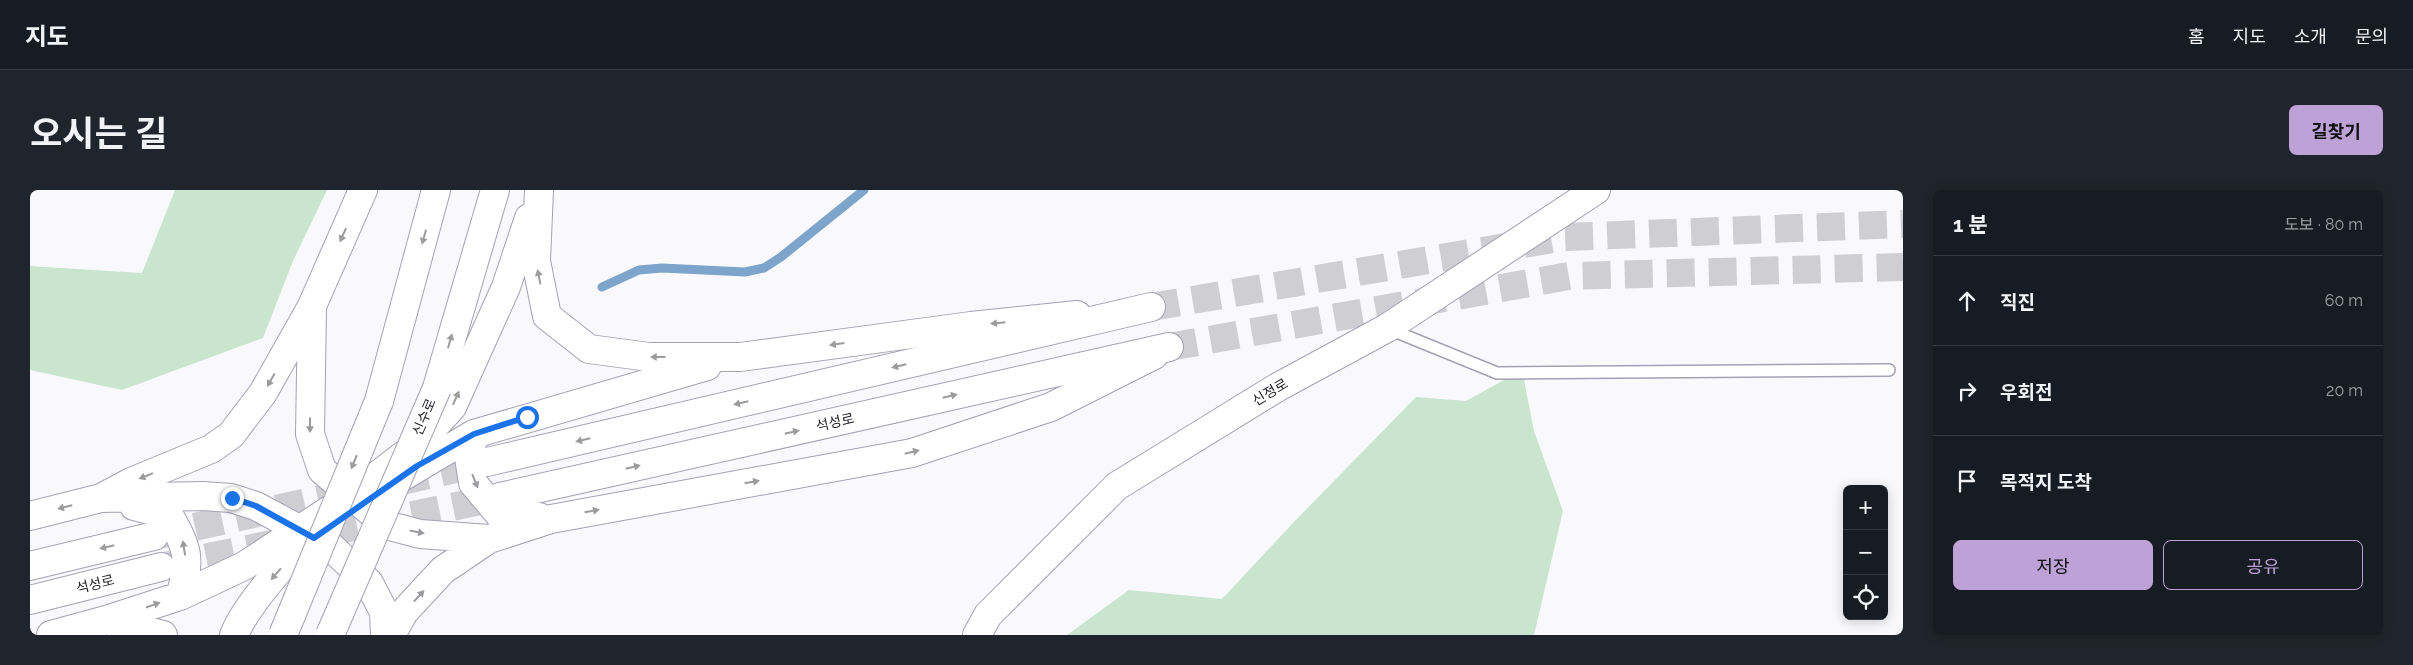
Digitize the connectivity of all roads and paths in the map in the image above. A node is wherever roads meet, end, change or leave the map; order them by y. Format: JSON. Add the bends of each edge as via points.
{"nodes":[{"id":1,"x":363,"y":190,"type":"edge"},
{"id":2,"x":436,"y":190,"type":"edge"},
{"id":3,"x":495,"y":190,"type":"edge"},
{"id":4,"x":538,"y":190,"type":"edge"},
{"id":5,"x":1596,"y":190,"type":"edge"},
{"id":6,"x":312,"y":306,"type":"junction"},
{"id":7,"x":1387,"y":328,"type":"junction"},
{"id":8,"x":740,"y":357,"type":"junction"},
{"id":9,"x":1890,"y":370,"type":"dead end"},
{"id":10,"x":474,"y":434,"type":"junction"},
{"id":11,"x":487,"y":462,"type":"tunnel mouth"},
{"id":12,"x":500,"y":497,"type":"tunnel mouth"},
{"id":13,"x":101,"y":498,"type":"junction"},
{"id":14,"x":356,"y":499,"type":"junction"},
{"id":15,"x":30,"y":516,"type":"edge"},
{"id":16,"x":551,"y":519,"type":"junction"},
{"id":17,"x":307,"y":534,"type":"junction"},
{"id":18,"x":154,"y":536,"type":"tunnel mouth"},
{"id":19,"x":489,"y":539,"type":"junction"},
{"id":20,"x":30,"y":566,"type":"edge"},
{"id":21,"x":161,"y":567,"type":"tunnel mouth"},
{"id":22,"x":180,"y":596,"type":"junction"},
{"id":23,"x":30,"y":600,"type":"edge"},
{"id":24,"x":106,"y":620,"type":"junction"},
{"id":25,"x":51,"y":635,"type":"edge"},
{"id":26,"x":163,"y":635,"type":"edge"},
{"id":27,"x":234,"y":635,"type":"edge"},
{"id":28,"x":283,"y":635,"type":"edge"},
{"id":29,"x":330,"y":635,"type":"edge"},
{"id":30,"x":384,"y":635,"type":"edge"},
{"id":31,"x":391,"y":635,"type":"edge"},
{"id":32,"x":977,"y":635,"type":"edge"}],
"edges":[{"from":1,"to":6,"type":"main road","one_way":true},
{"from":2,"to":28,"type":"main road","one_way":true,"bridge":true,"via":[[380,401]]},
{"from":29,"to":3,"type":"main road","name":"신수로","one_way":true,"bridge":true,"via":[[437,388]]},
{"from":8,"to":4,"type":"main road","one_way":true,"via":[[648,357],[589,349],[547,316],[536,261]]},
{"from":14,"to":4,"type":"main road","one_way":true,"via":[[416,446],[452,407],[506,287]]},
{"from":5,"to":7,"type":"main road","name":"신정로"},
{"from":6,"to":13,"type":"main road","one_way":true,"via":[[263,393],[232,435],[211,449]]},
{"from":6,"to":14,"type":"main road","one_way":true,"via":[[310,434],[322,470]]},
{"from":7,"to":9,"type":"lane","via":[[1497,373]]},
{"from":7,"to":32,"type":"main road","name":"신정로","via":[[1278,387],[1117,486],[988,615]]},
{"from":8,"to":10,"type":"main road"},
{"from":8,"to":11,"type":"main road","via":[[971,326],[1151,307]]},
{"from":10,"to":14,"type":"main road"},
{"from":10,"to":16,"type":"main road","one_way":true,"via":[[469,457],[473,483],[498,514]]},
{"from":12,"to":16,"type":"main road","name":"석성로","via":[[1169,347],[1051,407],[912,452]]},
{"from":13,"to":15,"type":"main road","one_way":true},
{"from":13,"to":17,"type":"main road","via":[[232,498],[256,506]]},
{"from":22,"to":13,"type":"main road","one_way":true,"via":[[187,575],[185,543],[169,515]]},
{"from":14,"to":17,"type":"main road"},
{"from":14,"to":19,"type":"main road","one_way":true,"via":[[386,525],[420,534]]},
{"from":16,"to":19,"type":"main road"},
{"from":17,"to":22,"type":"main road"},
{"from":17,"to":27,"type":"main road","one_way":true},
{"from":17,"to":30,"type":"main road","via":[[330,546],[369,583],[384,612]]},
{"from":18,"to":20,"type":"main road","one_way":true},
{"from":31,"to":19,"type":"main road","one_way":true,"via":[[404,612],[443,570]]},
{"from":21,"to":23,"type":"main road","name":"석성로"},
{"from":24,"to":22,"type":"main road","one_way":true},
{"from":24,"to":25,"type":"main road"},
{"from":24,"to":26,"type":"main road"}]}
